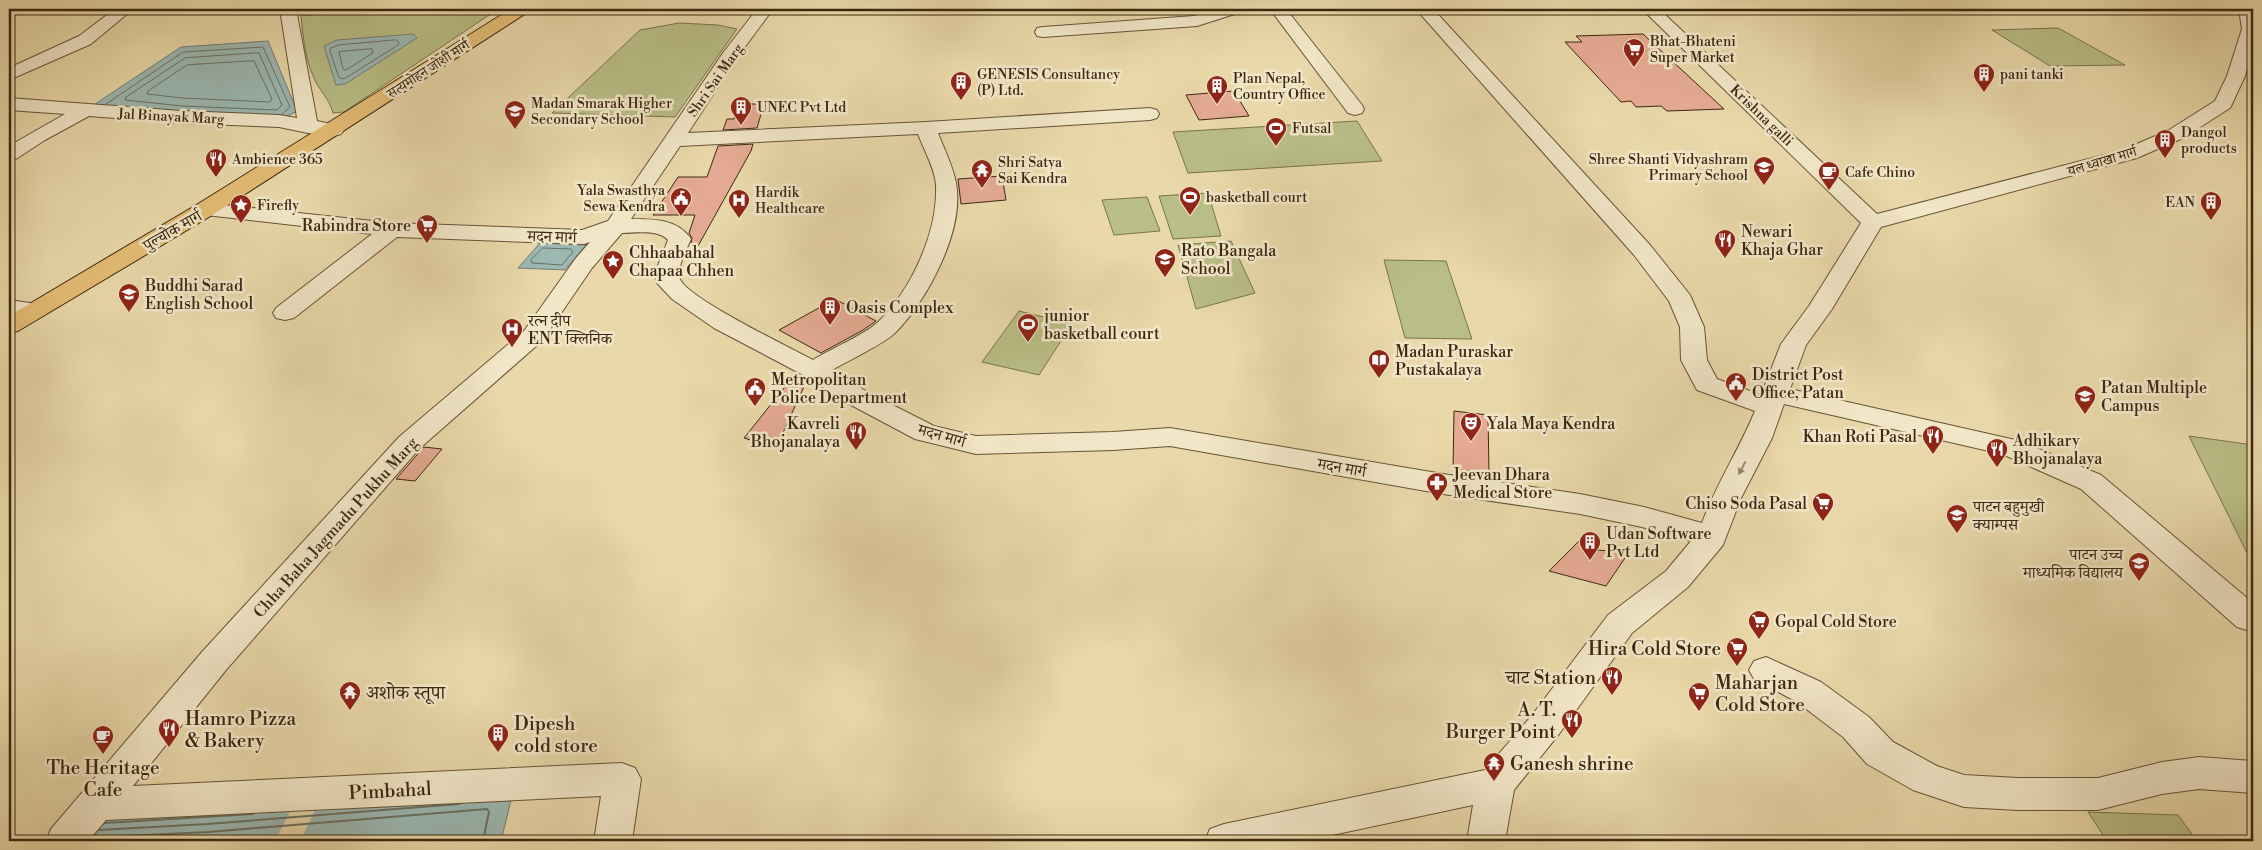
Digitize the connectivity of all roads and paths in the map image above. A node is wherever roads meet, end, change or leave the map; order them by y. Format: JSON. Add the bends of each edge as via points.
{"nodes":[{"id":1,"x":126,"y":9,"type":"edge"},
{"id":2,"x":288,"y":9,"type":"edge"},
{"id":3,"x":522,"y":9,"type":"edge"},
{"id":4,"x":765,"y":9,"type":"edge"},
{"id":5,"x":1235,"y":9,"type":"edge"},
{"id":6,"x":1278,"y":9,"type":"edge"},
{"id":7,"x":1424,"y":9,"type":"edge"},
{"id":8,"x":1650,"y":9,"type":"edge"},
{"id":9,"x":2247,"y":9,"type":"edge"},
{"id":10,"x":2252,"y":31,"type":"edge"},
{"id":11,"x":1043,"y":32,"type":"dead end"},
{"id":12,"x":9,"y":75,"type":"edge"},
{"id":13,"x":9,"y":104,"type":"edge"},
{"id":14,"x":1355,"y":109,"type":"dead end"},
{"id":15,"x":86,"y":110,"type":"junction"},
{"id":16,"x":1150,"y":114,"type":"dead end"},
{"id":17,"x":308,"y":128,"type":"junction"},
{"id":18,"x":926,"y":128,"type":"junction"},
{"id":19,"x":334,"y":130,"type":"junction"},
{"id":20,"x":674,"y":140,"type":"junction"},
{"id":21,"x":9,"y":155,"type":"edge"},
{"id":22,"x":206,"y":210,"type":"junction"},
{"id":23,"x":1873,"y":222,"type":"junction"},
{"id":24,"x":616,"y":226,"type":"junction"},
{"id":25,"x":392,"y":230,"type":"junction"},
{"id":26,"x":9,"y":308,"type":"edge"},
{"id":27,"x":35,"y":310,"type":"junction"},
{"id":28,"x":285,"y":313,"type":"dead end"},
{"id":29,"x":9,"y":326,"type":"edge"},
{"id":30,"x":814,"y":370,"type":"junction"},
{"id":31,"x":1772,"y":401,"type":"junction"},
{"id":32,"x":1712,"y":537,"type":"junction"},
{"id":33,"x":2253,"y":620,"type":"edge"},
{"id":34,"x":1766,"y":670,"type":"dead end"},
{"id":35,"x":2253,"y":777,"type":"edge"},
{"id":36,"x":1496,"y":784,"type":"junction"},
{"id":37,"x":96,"y":804,"type":"junction"},
{"id":38,"x":65,"y":841,"type":"edge"},
{"id":39,"x":613,"y":841,"type":"edge"},
{"id":40,"x":1224,"y":841,"type":"edge"},
{"id":41,"x":1486,"y":841,"type":"edge"}],
"edges":[{"from":1,"to":12,"type":"street","via":[[85,40]]},
{"from":2,"to":17,"type":"street"},
{"from":3,"to":19,"type":"main road","name":"सत्यमोहन जोशी मार्ग"},
{"from":4,"to":20,"type":"street","name":"Shri Sai Marg"},
{"from":5,"to":11,"type":"street","via":[[1197,21]]},
{"from":6,"to":14,"type":"street"},
{"from":7,"to":31,"type":"street","via":[[1642,250],[1681,300],[1692,327],[1694,360],[1706,384]]},
{"from":8,"to":23,"type":"street","name":"Krishna galli"},
{"from":9,"to":10,"type":"street","name":"यल ध्वाखा मार्ग"},
{"from":10,"to":23,"type":"street","name":"यल ध्वाखा मार्ग","via":[[2223,104],[2176,134],[2130,154],[2082,168]]},
{"from":13,"to":15,"type":"street","name":"Jal Binayak Marg"},
{"from":15,"to":17,"type":"street","name":"Jal Binayak Marg","via":[[280,122]]},
{"from":15,"to":21,"type":"street"},
{"from":16,"to":18,"type":"street"},
{"from":17,"to":19,"type":"street","name":"Jal Binayak Marg"},
{"from":18,"to":20,"type":"street"},
{"from":18,"to":30,"type":"street","via":[[946,183],[946,217],[931,262],[914,292],[885,329]]},
{"from":19,"to":22,"type":"main road","name":"पुल्चोक मार्ग"},
{"from":20,"to":24,"type":"street","name":"Shri Sai Marg"},
{"from":22,"to":25,"type":"street","name":"मदन मार्ग"},
{"from":22,"to":27,"type":"main road","name":"पुल्चोक मार्ग"},
{"from":23,"to":31,"type":"street","via":[[1820,309],[1794,344]]},
{"from":24,"to":25,"type":"street","name":"मदन मार्ग","via":[[584,237]]},
{"from":24,"to":30,"type":"street","name":"मदन मार्ग","via":[[671,230],[680,239],[667,272],[673,288],[723,323]]},
{"from":24,"to":37,"type":"street","name":"Chha Baha Jagmadu Pukhu Marg","via":[[584,263],[533,336],[409,443],[214,661]]},
{"from":25,"to":28,"type":"street"},
{"from":26,"to":27,"type":"street"},
{"from":27,"to":29,"type":"main road","name":"पुल्चोक मार्ग"},
{"from":30,"to":32,"type":"street","name":"मदन मार्ग","via":[[860,399],[925,433],[976,444],[1170,438],[1580,504],[1644,517]]},
{"from":31,"to":32,"type":"street","one_way":true,"via":[[1758,438],[1723,505]]},
{"from":31,"to":33,"type":"street","via":[[2010,447],[2091,482]]},
{"from":32,"to":36,"type":"street","via":[[1677,579],[1620,624],[1546,724]]},
{"from":34,"to":35,"type":"street","via":[[1810,692],[1856,727],[1880,753],[1926,779],[1964,791],[2098,794],[2162,778],[2199,774]]},
{"from":36,"to":40,"type":"street"},
{"from":36,"to":41,"type":"street"},
{"from":37,"to":38,"type":"street","name":"Chha Baha Jagmadu Pukhu Marg"},
{"from":37,"to":39,"type":"street","name":"Pimbahal","via":[[622,779]]}]}
